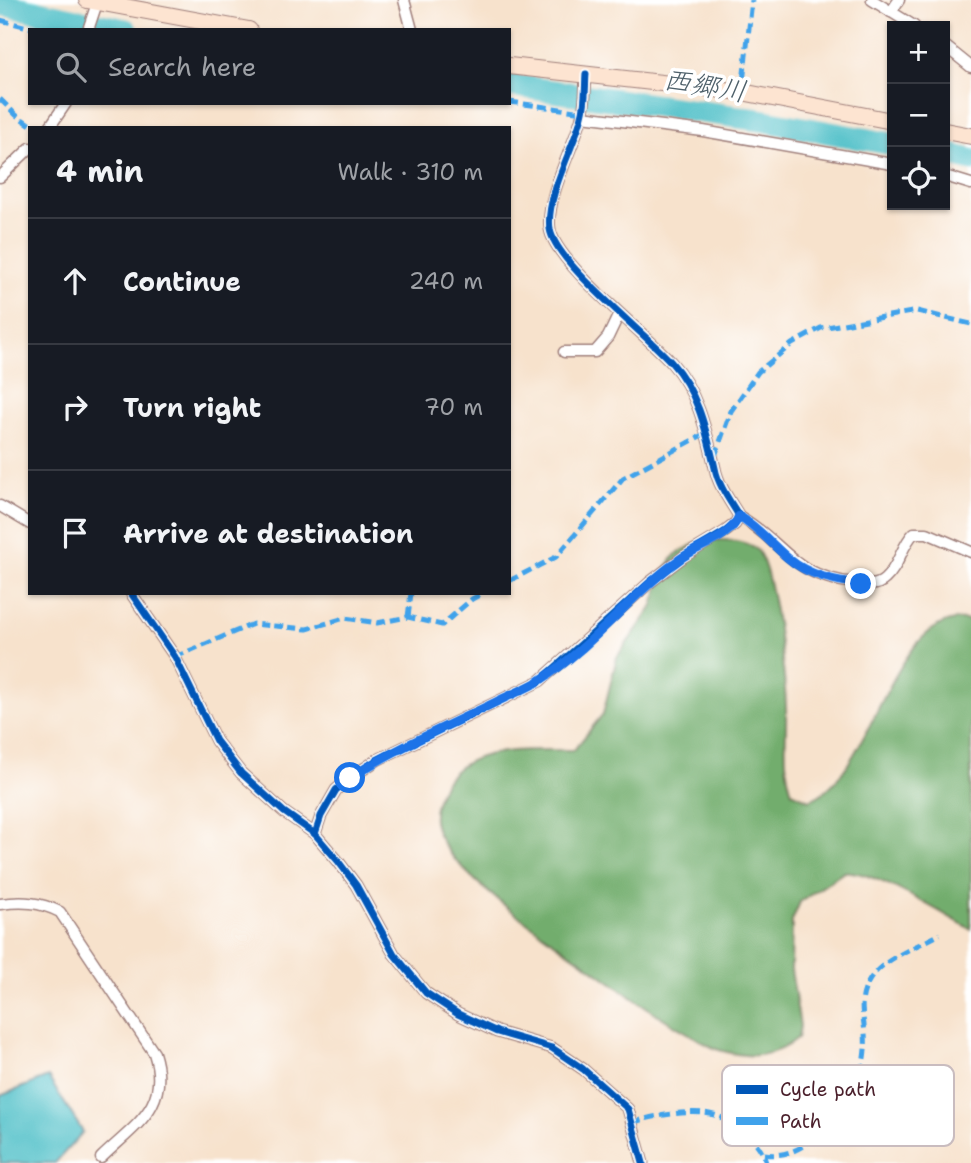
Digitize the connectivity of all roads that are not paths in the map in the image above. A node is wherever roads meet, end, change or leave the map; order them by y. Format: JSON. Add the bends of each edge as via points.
{"nodes":[{"id":1,"x":404,"y":0,"type":"edge"},
{"id":2,"x":872,"y":0,"type":"edge"},
{"id":3,"x":899,"y":0,"type":"edge"},
{"id":4,"x":94,"y":5,"type":"edge"},
{"id":5,"x":891,"y":12,"type":"junction"},
{"id":6,"x":906,"y":21,"type":"edge"},
{"id":7,"x":88,"y":28,"type":"edge"},
{"id":8,"x":237,"y":28,"type":"edge"},
{"id":9,"x":411,"y":28,"type":"edge"},
{"id":10,"x":950,"y":50,"type":"edge"},
{"id":11,"x":511,"y":66,"type":"edge"},
{"id":12,"x":971,"y":67,"type":"edge"},
{"id":13,"x":586,"y":80,"type":"junction"},
{"id":14,"x":64,"y":105,"type":"edge"},
{"id":15,"x":583,"y":114,"type":"junction"},
{"id":16,"x":887,"y":120,"type":"edge"},
{"id":17,"x":50,"y":126,"type":"edge"},
{"id":18,"x":950,"y":132,"type":"edge"},
{"id":19,"x":971,"y":136,"type":"edge"},
{"id":20,"x":28,"y":150,"type":"edge"},
{"id":21,"x":887,"y":163,"type":"edge"},
{"id":22,"x":0,"y":177,"type":"edge"},
{"id":23,"x":950,"y":178,"type":"edge"},
{"id":24,"x":971,"y":184,"type":"edge"},
{"id":25,"x":619,"y":314,"type":"junction"},
{"id":26,"x":564,"y":352,"type":"dead end"},
{"id":27,"x":0,"y":506,"type":"edge"},
{"id":28,"x":739,"y":516,"type":"junction"},
{"id":29,"x":28,"y":523,"type":"edge"},
{"id":30,"x":971,"y":552,"type":"edge"},
{"id":31,"x":132,"y":595,"type":"edge"},
{"id":32,"x":315,"y":834,"type":"junction"},
{"id":33,"x":0,"y":904,"type":"edge"},
{"id":34,"x":102,"y":1161,"type":"edge"},
{"id":35,"x":643,"y":1163,"type":"edge"}],
"edges":[{"from":1,"to":9,"type":"street"},
{"from":2,"to":5,"type":"street"},
{"from":3,"to":5,"type":"street"},
{"from":4,"to":7,"type":"street"},
{"from":4,"to":8,"type":"main road"},
{"from":5,"to":6,"type":"street"},
{"from":10,"to":12,"type":"street"},
{"from":11,"to":13,"type":"main road"},
{"from":13,"to":15,"type":"street"},
{"from":13,"to":16,"type":"main road","via":[[743,92]]},
{"from":14,"to":17,"type":"street"},
{"from":15,"to":21,"type":"street"},
{"from":15,"to":25,"type":"street","via":[[557,189],[550,229],[563,252]]},
{"from":18,"to":19,"type":"main road"},
{"from":20,"to":22,"type":"street"},
{"from":23,"to":24,"type":"street"},
{"from":25,"to":26,"type":"street","via":[[595,352]]},
{"from":25,"to":28,"type":"street","via":[[688,381],[719,481]]},
{"from":27,"to":29,"type":"street"},
{"from":28,"to":30,"type":"street","via":[[791,561],[834,581],[876,585],[887,578],[914,533],[927,533]]},
{"from":28,"to":32,"type":"street","via":[[736,524],[649,583],[540,681],[377,760],[350,778],[336,790]]},
{"from":31,"to":32,"type":"street","via":[[175,657],[216,741],[241,773]]},
{"from":32,"to":35,"type":"street","via":[[356,885],[394,954],[426,993],[497,1032],[552,1048],[583,1069],[628,1109]]},
{"from":33,"to":34,"type":"street","via":[[34,903],[61,912],[154,1053],[160,1071],[158,1096]]}]}
